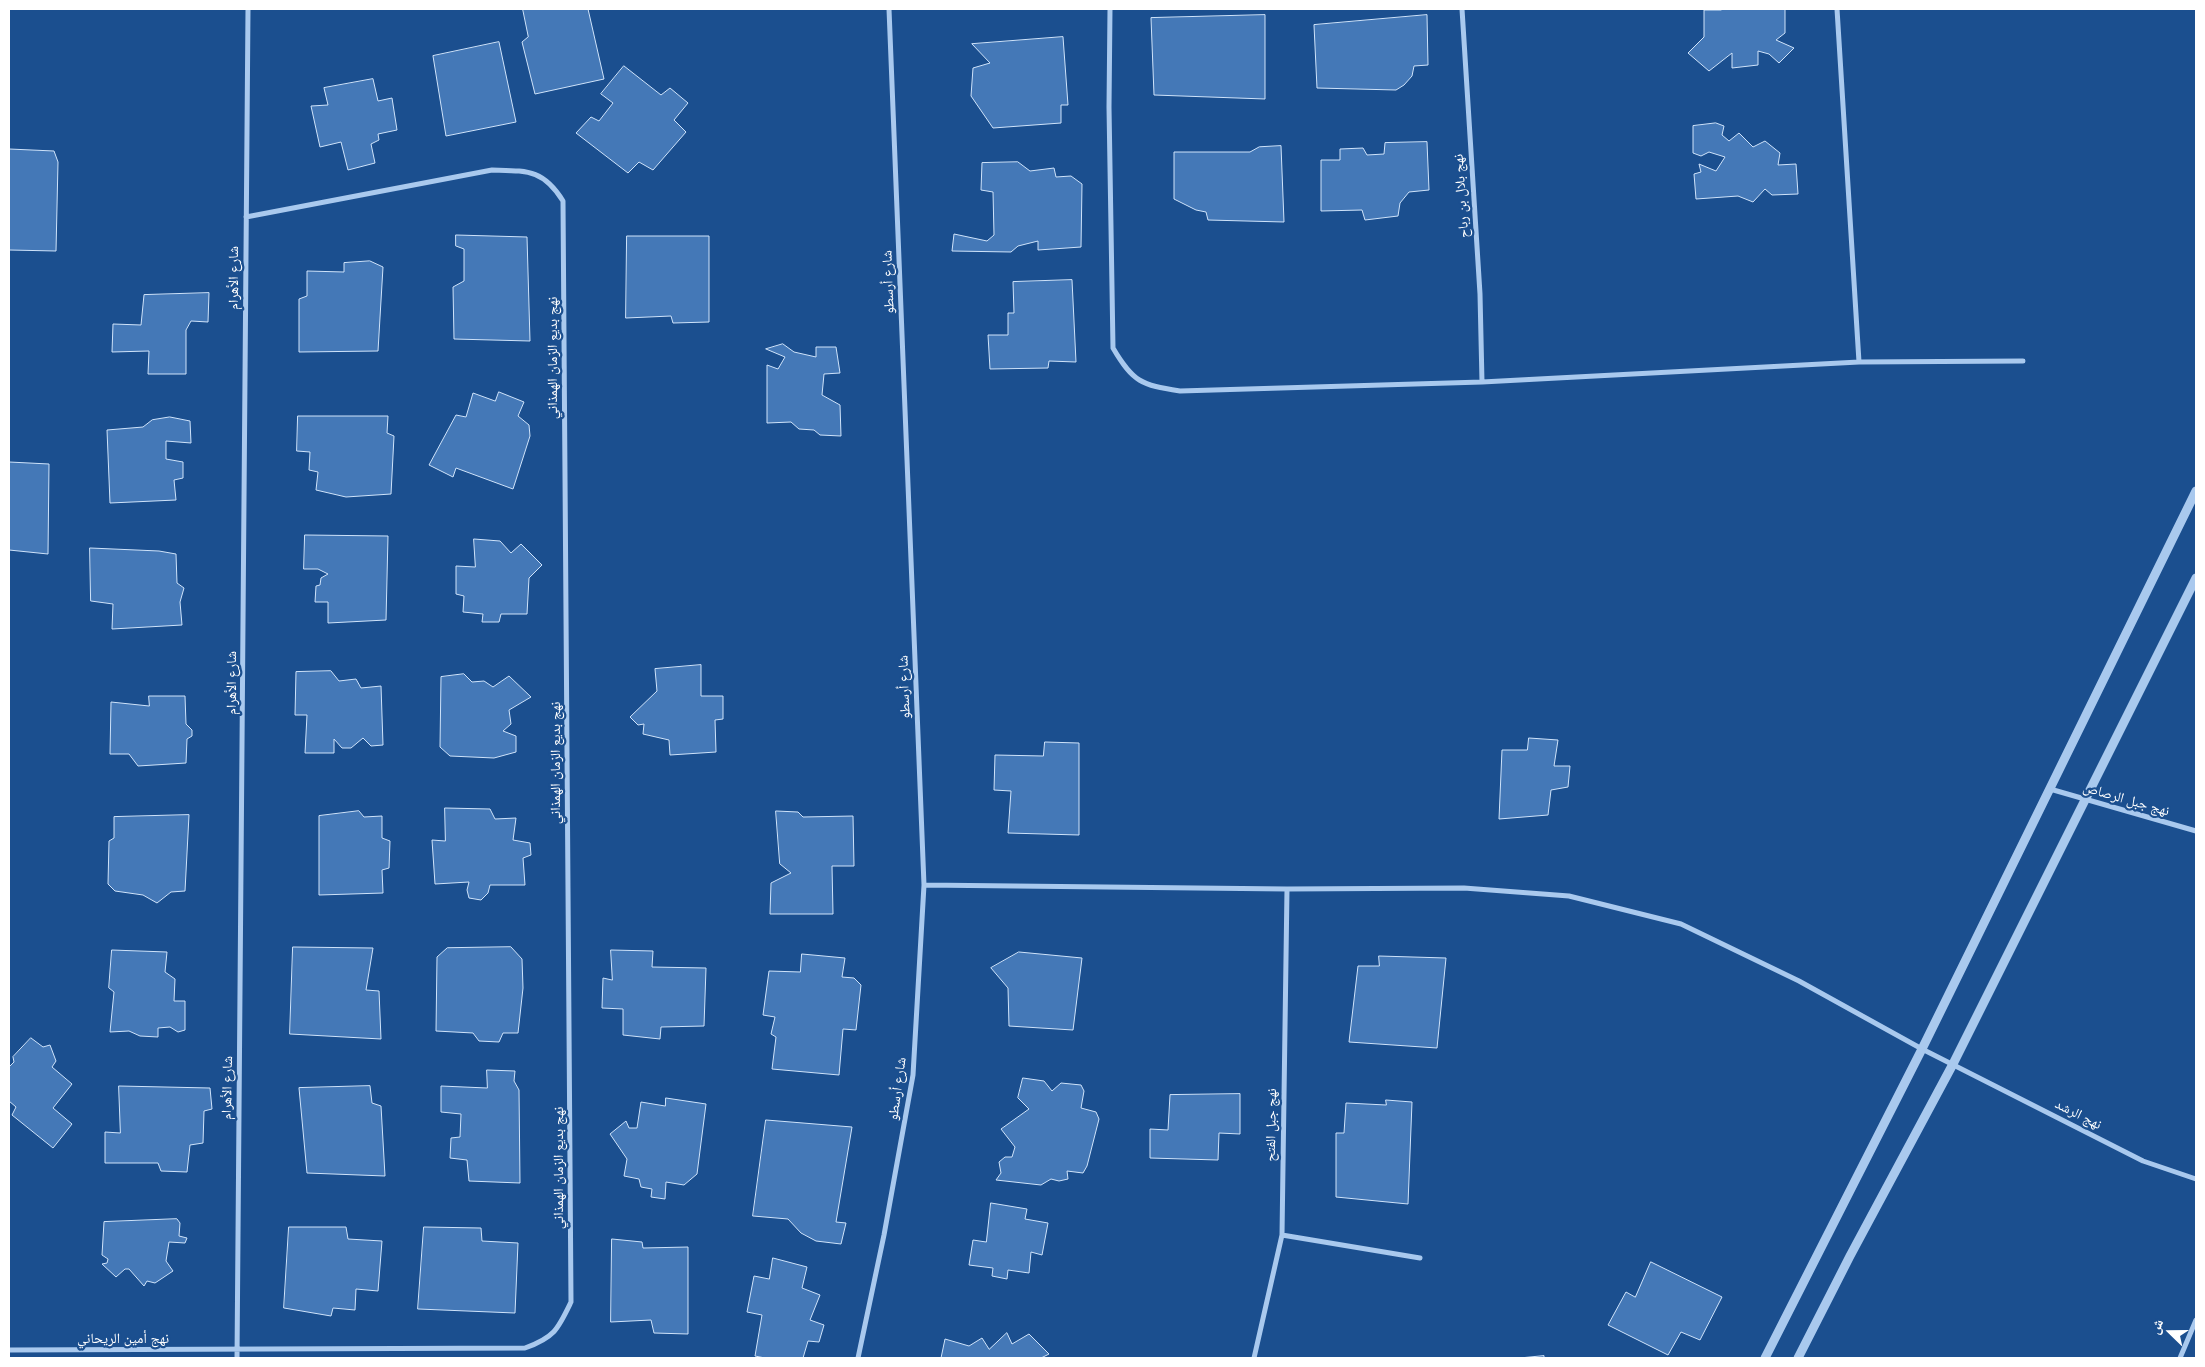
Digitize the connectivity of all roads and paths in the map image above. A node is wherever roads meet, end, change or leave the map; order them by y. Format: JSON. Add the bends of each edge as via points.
{"nodes":[{"id":1,"x":248,"y":9,"type":"edge"},
{"id":2,"x":889,"y":9,"type":"edge"},
{"id":3,"x":1110,"y":9,"type":"edge"},
{"id":4,"x":1462,"y":9,"type":"edge"},
{"id":5,"x":1837,"y":9,"type":"edge"},
{"id":6,"x":246,"y":217,"type":"junction"},
{"id":7,"x":2023,"y":361,"type":"dead end"},
{"id":8,"x":1860,"y":362,"type":"junction"},
{"id":9,"x":1482,"y":382,"type":"junction"},
{"id":10,"x":2196,"y":491,"type":"edge"},
{"id":11,"x":2196,"y":578,"type":"edge"},
{"id":12,"x":2050,"y":789,"type":"junction"},
{"id":13,"x":2086,"y":801,"type":"junction"},
{"id":14,"x":2196,"y":831,"type":"edge"},
{"id":15,"x":924,"y":885,"type":"junction"},
{"id":16,"x":1287,"y":889,"type":"junction"},
{"id":17,"x":1922,"y":1049,"type":"junction"},
{"id":18,"x":1953,"y":1064,"type":"junction"},
{"id":19,"x":2196,"y":1179,"type":"edge"},
{"id":20,"x":1282,"y":1235,"type":"junction"},
{"id":21,"x":1420,"y":1258,"type":"dead end"},
{"id":22,"x":2196,"y":1320,"type":"edge"},
{"id":23,"x":9,"y":1350,"type":"edge"},
{"id":24,"x":237,"y":1350,"type":"junction"},
{"id":25,"x":237,"y":1358,"type":"edge"},
{"id":26,"x":858,"y":1358,"type":"edge"},
{"id":27,"x":1254,"y":1358,"type":"edge"},
{"id":28,"x":1765,"y":1358,"type":"edge"},
{"id":29,"x":1798,"y":1358,"type":"edge"},
{"id":30,"x":2180,"y":1358,"type":"edge"}],
"edges":[{"from":1,"to":6,"type":"street","name":"شارع الأهرام"},
{"from":2,"to":15,"type":"street","name":"شارع أرسطو"},
{"from":3,"to":9,"type":"street","via":[[1113,348],[1127,371],[1140,382],[1180,391]]},
{"from":4,"to":9,"type":"street","name":"نهج بلال بن رباح","via":[[1480,294]]},
{"from":5,"to":8,"type":"street"},
{"from":6,"to":24,"type":"street","name":"شارع الأهرام"},
{"from":6,"to":24,"type":"street","name":"نهج بديع الزمان الهمذاني","via":[[492,170],[526,171],[541,176],[554,186],[563,201],[571,1302],[558,1329],[541,1342],[525,1348]]},
{"from":7,"to":8,"type":"street"},
{"from":8,"to":9,"type":"street"},
{"from":10,"to":12,"type":"street"},
{"from":11,"to":13,"type":"street"},
{"from":12,"to":13,"type":"street","name":"نهج جبل الرصاص"},
{"from":12,"to":17,"type":"street"},
{"from":13,"to":14,"type":"street","name":"نهج جبل الرصاص"},
{"from":13,"to":18,"type":"street"},
{"from":15,"to":16,"type":"street","name":"نهج الرشد"},
{"from":15,"to":26,"type":"street","name":"شارع أرسطو","via":[[913,1075]]},
{"from":16,"to":17,"type":"street","name":"نهج الرشد","via":[[1464,888],[1560,896],[1681,924],[1799,981]]},
{"from":16,"to":20,"type":"street","name":"نهج جبل الفتح"},
{"from":17,"to":18,"type":"street","name":"نهج الرشد"},
{"from":17,"to":28,"type":"street"},
{"from":18,"to":19,"type":"street","name":"نهج الرشد","via":[[2143,1161]]},
{"from":18,"to":29,"type":"street"},
{"from":20,"to":21,"type":"street"},
{"from":20,"to":27,"type":"street","name":"نهج جبل الفتح"},
{"from":22,"to":30,"type":"street"},
{"from":23,"to":24,"type":"street","name":"نهج أمين الريحاني"},
{"from":24,"to":25,"type":"street","name":"شارع الأهرام"}]}
